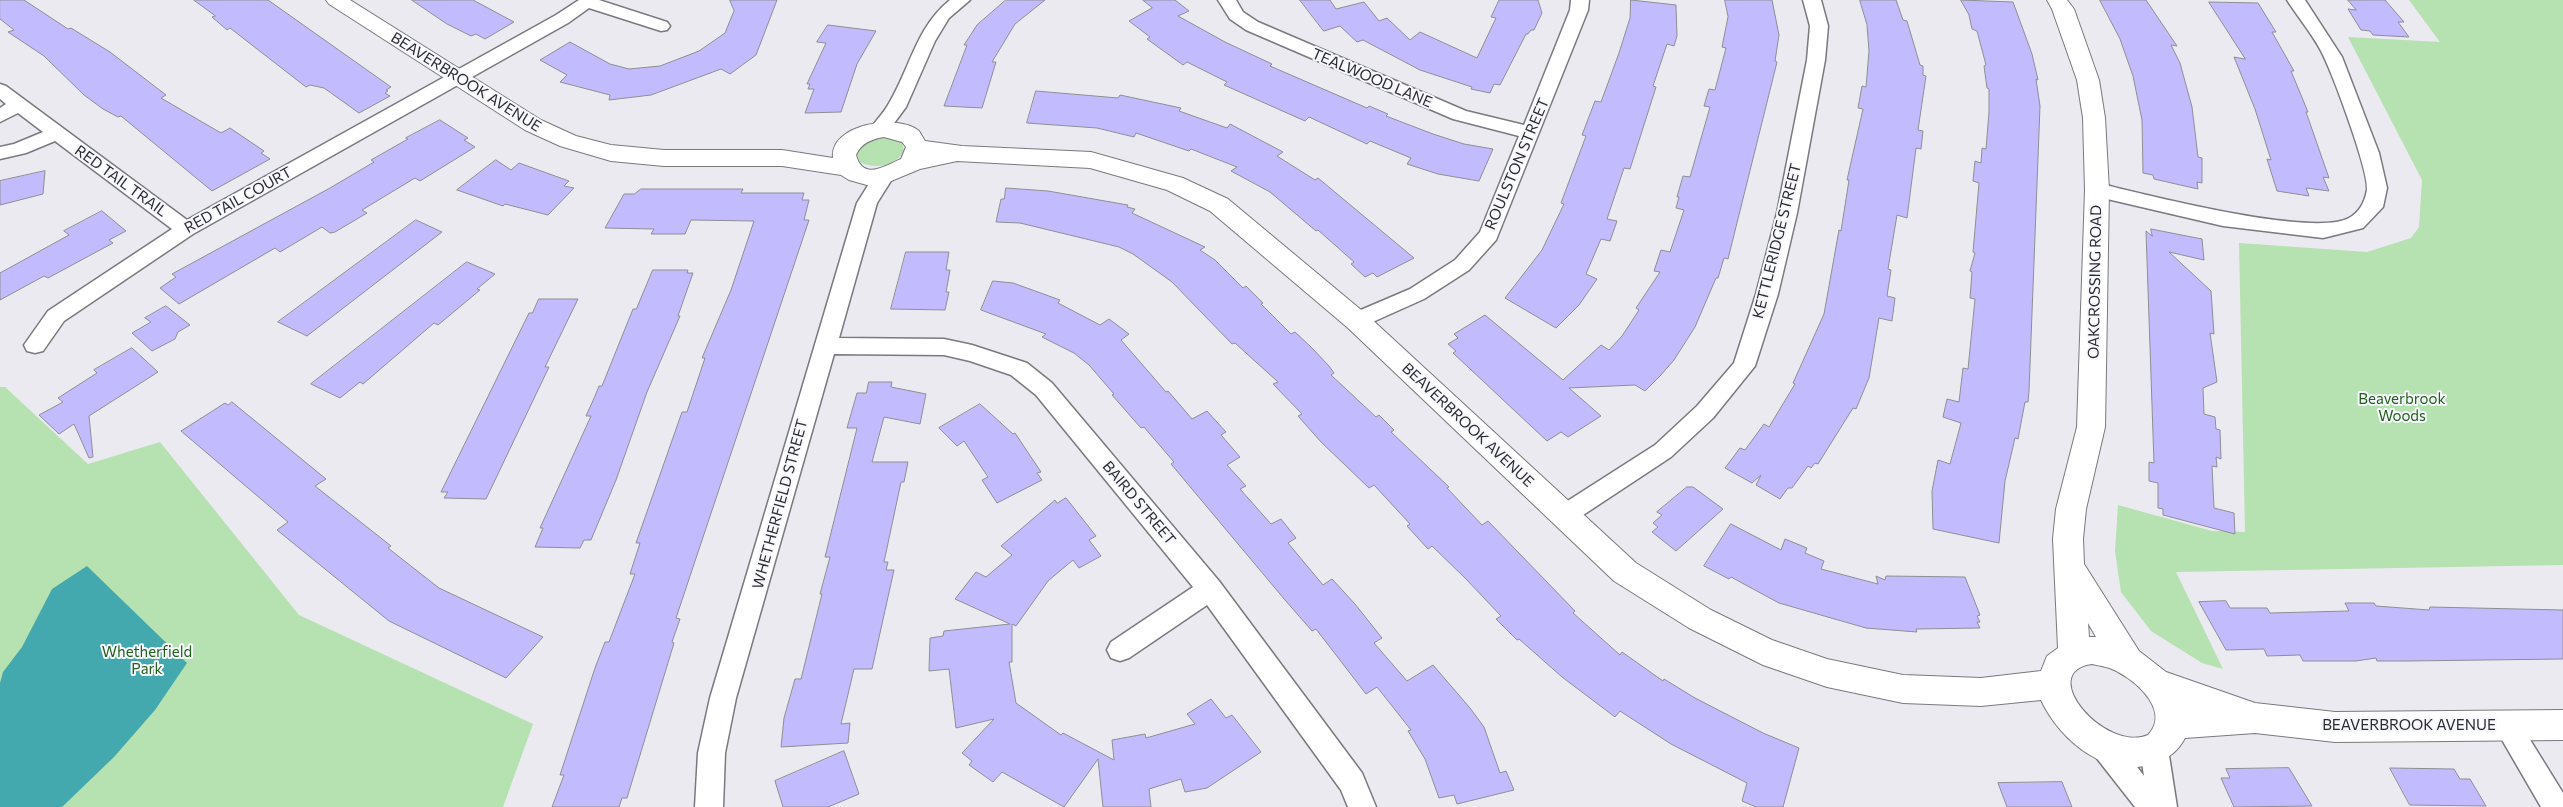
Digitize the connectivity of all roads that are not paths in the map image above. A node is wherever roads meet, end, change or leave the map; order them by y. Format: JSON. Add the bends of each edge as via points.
{"nodes":[{"id":1,"x":336,"y":0,"type":"edge"},
{"id":2,"x":961,"y":0,"type":"edge"},
{"id":3,"x":1227,"y":0,"type":"edge"},
{"id":4,"x":1580,"y":0,"type":"edge"},
{"id":5,"x":1812,"y":0,"type":"edge"},
{"id":6,"x":2057,"y":0,"type":"edge"},
{"id":7,"x":2296,"y":0,"type":"edge"},
{"id":8,"x":589,"y":1,"type":"edge"},
{"id":9,"x":661,"y":26,"type":"dead end"},
{"id":10,"x":458,"y":78,"type":"junction"},
{"id":11,"x":0,"y":90,"type":"edge"},
{"id":12,"x":17,"y":104,"type":"junction"},
{"id":13,"x":897,"y":107,"type":"junction"},
{"id":14,"x":0,"y":116,"type":"edge"},
{"id":15,"x":880,"y":130,"type":"junction"},
{"id":16,"x":56,"y":133,"type":"junction"},
{"id":17,"x":1531,"y":133,"type":"junction"},
{"id":18,"x":854,"y":139,"type":"junction"},
{"id":19,"x":913,"y":148,"type":"junction"},
{"id":20,"x":0,"y":153,"type":"edge"},
{"id":21,"x":782,"y":158,"type":"junction"},
{"id":22,"x":852,"y":171,"type":"junction"},
{"id":23,"x":884,"y":176,"type":"junction"},
{"id":24,"x":2097,"y":190,"type":"junction"},
{"id":25,"x":867,"y":202,"type":"junction"},
{"id":26,"x":186,"y":229,"type":"junction"},
{"id":27,"x":1356,"y":321,"type":"junction"},
{"id":28,"x":34,"y":345,"type":"dead end"},
{"id":29,"x":824,"y":346,"type":"junction"},
{"id":30,"x":1563,"y":516,"type":"junction"},
{"id":31,"x":2070,"y":567,"type":"junction"},
{"id":32,"x":1210,"y":589,"type":"junction"},
{"id":33,"x":1120,"y":650,"type":"dead end"},
{"id":34,"x":2074,"y":653,"type":"junction"},
{"id":35,"x":2128,"y":662,"type":"junction"},
{"id":36,"x":2157,"y":683,"type":"junction"},
{"id":37,"x":2058,"y":698,"type":"junction"},
{"id":38,"x":2255,"y":718,"type":"junction"},
{"id":39,"x":2563,"y":725,"type":"edge"},
{"id":40,"x":2507,"y":726,"type":"junction"},
{"id":41,"x":2163,"y":737,"type":"junction"},
{"id":42,"x":2106,"y":747,"type":"junction"},
{"id":43,"x":709,"y":807,"type":"edge"},
{"id":44,"x":1362,"y":807,"type":"edge"},
{"id":45,"x":2152,"y":807,"type":"edge"},
{"id":46,"x":2163,"y":807,"type":"edge"},
{"id":47,"x":2556,"y":807,"type":"edge"}],
"edges":[{"from":1,"to":10,"type":"street","name":"BEAVERBROOK AVENUE"},
{"from":2,"to":13,"type":"street","via":[[942,15],[926,41]]},
{"from":3,"to":17,"type":"street","name":"TEALWOOD LANE","via":[[1236,15],[1252,26],[1460,115]]},
{"from":4,"to":17,"type":"street","name":"ROULSTON STREET","via":[[1579,10]]},
{"from":5,"to":30,"type":"street","name":"KETTLERIDGE STREET","via":[[1819,26],[1816,60],[1787,213],[1767,294],[1744,366],[1705,412],[1663,451]]},
{"from":6,"to":24,"type":"street","name":"OAKCROSSING ROAD","via":[[2088,80],[2094,118]]},
{"from":7,"to":24,"type":"street","via":[[2337,66],[2370,153],[2377,188],[2373,207],[2356,223],[2324,231],[2223,219]]},
{"from":8,"to":9,"type":"street"},
{"from":8,"to":10,"type":"street"},
{"from":10,"to":21,"type":"street","name":"BEAVERBROOK AVENUE","via":[[533,125],[568,141],[610,153],[664,158]]},
{"from":10,"to":26,"type":"street","name":"RED TAIL COURT"},
{"from":11,"to":12,"type":"street","name":"RED TAIL TRAIL"},
{"from":12,"to":14,"type":"street"},
{"from":12,"to":16,"type":"street","name":"RED TAIL TRAIL"},
{"from":13,"to":15,"type":"street"},
{"from":13,"to":19,"type":"street"},
{"from":15,"to":18,"type":"street"},
{"from":15,"to":19,"type":"street","via":[[898,130]]},
{"from":16,"to":20,"type":"street","via":[[19,149]]},
{"from":16,"to":26,"type":"street","name":"RED TAIL TRAIL"},
{"from":17,"to":27,"type":"street","name":"ROULSTON STREET","via":[[1488,235],[1462,265],[1417,294]]},
{"from":18,"to":21,"type":"street","name":"BEAVERBROOK AVENUE"},
{"from":18,"to":22,"type":"street","via":[[843,159]]},
{"from":19,"to":23,"type":"street","via":[[900,172]]},
{"from":19,"to":27,"type":"street","name":"BEAVERBROOK AVENUE","via":[[962,154],[1091,160],[1175,184],[1219,205]]},
{"from":21,"to":22,"type":"street","name":"BEAVERBROOK AVENUE"},
{"from":22,"to":23,"type":"street","via":[[869,177]]},
{"from":22,"to":25,"type":"street"},
{"from":23,"to":25,"type":"street","name":"WHETHERFIELD STREET"},
{"from":24,"to":31,"type":"street","name":"OAKCROSSING ROAD","via":[[2091,427],[2071,509]]},
{"from":25,"to":29,"type":"street","name":"WHETHERFIELD STREET"},
{"from":26,"to":28,"type":"street","name":"RED TAIL COURT","via":[[56,316]]},
{"from":27,"to":30,"type":"street","name":"BEAVERBROOK AVENUE"},
{"from":29,"to":32,"type":"street","name":"BAIRD STREET","via":[[944,347],[1019,369],[1044,389]]},
{"from":29,"to":43,"type":"street","name":"WHETHERFIELD STREET","via":[[720,707],[707,785]]},
{"from":30,"to":37,"type":"street","name":"BEAVERBROOK AVENUE","via":[[1625,572],[1700,619],[1763,651],[1826,673],[1903,689]]},
{"from":31,"to":34,"type":"street","name":"OAKCROSSING ROAD"},
{"from":31,"to":35,"type":"street","name":"OAKCROSSING ROAD"},
{"from":32,"to":33,"type":"street"},
{"from":32,"to":44,"type":"street","name":"BAIRD STREET","via":[[1352,782]]},
{"from":34,"to":35,"type":"street","via":[[2092,650]]},
{"from":34,"to":37,"type":"street","via":[[2058,668]]},
{"from":35,"to":36,"type":"street"},
{"from":36,"to":38,"type":"street","name":"BEAVERBROOK AVENUE"},
{"from":36,"to":41,"type":"street","via":[[2170,702]]},
{"from":37,"to":42,"type":"street","via":[[2074,726]]},
{"from":38,"to":40,"type":"street","name":"BEAVERBROOK AVENUE","via":[[2335,727]]},
{"from":38,"to":41,"type":"street","name":"BEAVERBROOK AVENUE"},
{"from":39,"to":40,"type":"street","name":"BEAVERBROOK AVENUE"},
{"from":40,"to":47,"type":"street"},
{"from":41,"to":42,"type":"street","via":[[2140,753]]},
{"from":41,"to":46,"type":"street"},
{"from":42,"to":45,"type":"street"}]}
